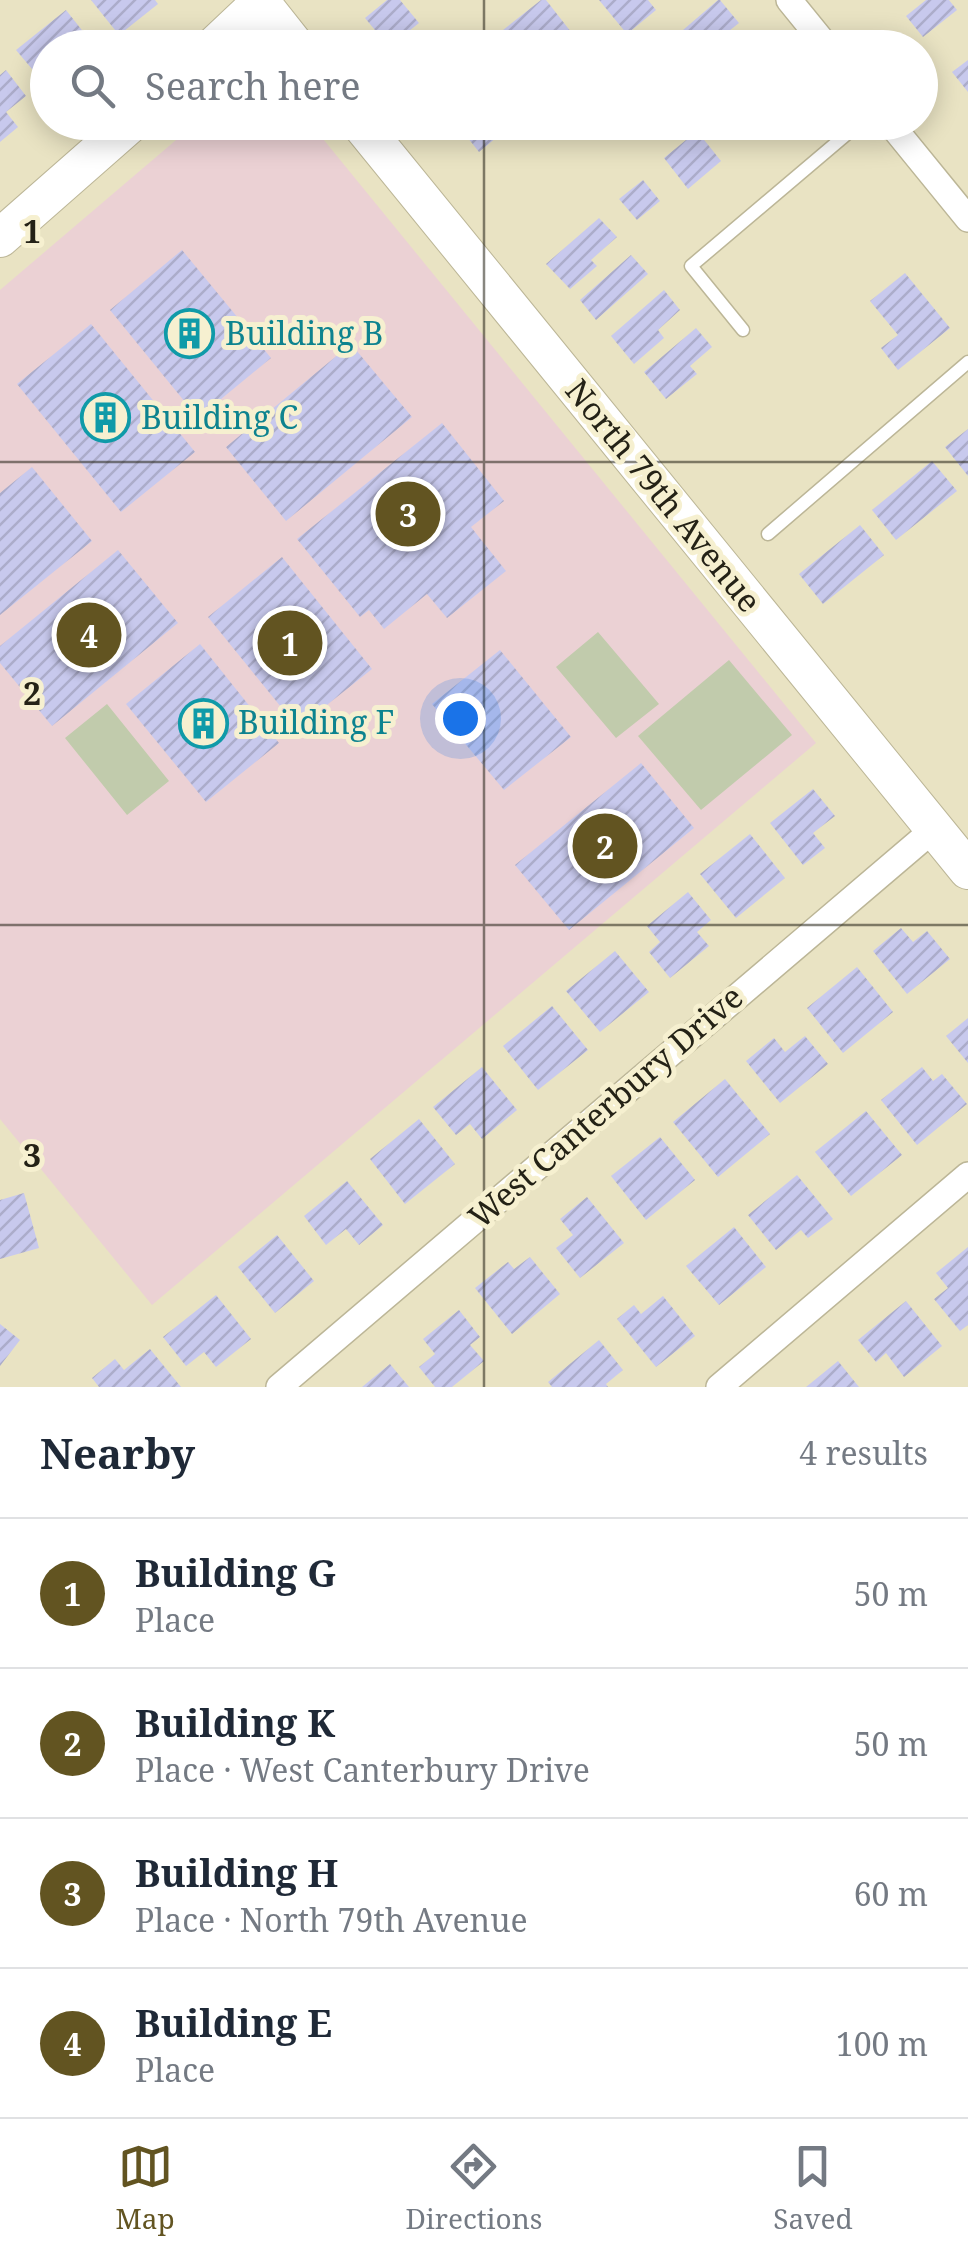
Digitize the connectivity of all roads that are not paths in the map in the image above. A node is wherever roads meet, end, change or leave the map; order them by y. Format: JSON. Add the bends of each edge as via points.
{"nodes":[{"id":1,"x":789,"y":0,"type":"edge"},
{"id":2,"x":261,"y":1,"type":"edge"},
{"id":3,"x":231,"y":30,"type":"edge"},
{"id":4,"x":284,"y":30,"type":"edge"},
{"id":5,"x":813,"y":30,"type":"edge"},
{"id":6,"x":112,"y":140,"type":"edge"},
{"id":7,"x":374,"y":140,"type":"edge"},
{"id":8,"x":839,"y":140,"type":"edge"},
{"id":9,"x":904,"y":140,"type":"edge"},
{"id":10,"x":968,"y":219,"type":"edge"},
{"id":11,"x":0,"y":238,"type":"edge"},
{"id":12,"x":744,"y":330,"type":"dead end"},
{"id":13,"x":968,"y":362,"type":"edge"},
{"id":14,"x":768,"y":534,"type":"dead end"},
{"id":15,"x":934,"y":829,"type":"junction"},
{"id":16,"x":966,"y":863,"type":"edge"},
{"id":17,"x":968,"y":1176,"type":"edge"},
{"id":18,"x":279,"y":1387,"type":"edge"},
{"id":19,"x":719,"y":1387,"type":"edge"}],
"edges":[{"from":1,"to":5,"type":"street"},
{"from":2,"to":3,"type":"street"},
{"from":2,"to":4,"type":"street"},
{"from":6,"to":11,"type":"street"},
{"from":7,"to":15,"type":"street","name":"North 79th Avenue"},
{"from":8,"to":12,"type":"lane","via":[[692,266]]},
{"from":9,"to":10,"type":"street"},
{"from":13,"to":14,"type":"lane"},
{"from":15,"to":16,"type":"street","name":"North 79th Avenue"},
{"from":15,"to":18,"type":"street","name":"West Canterbury Drive"},
{"from":17,"to":19,"type":"street"}]}
